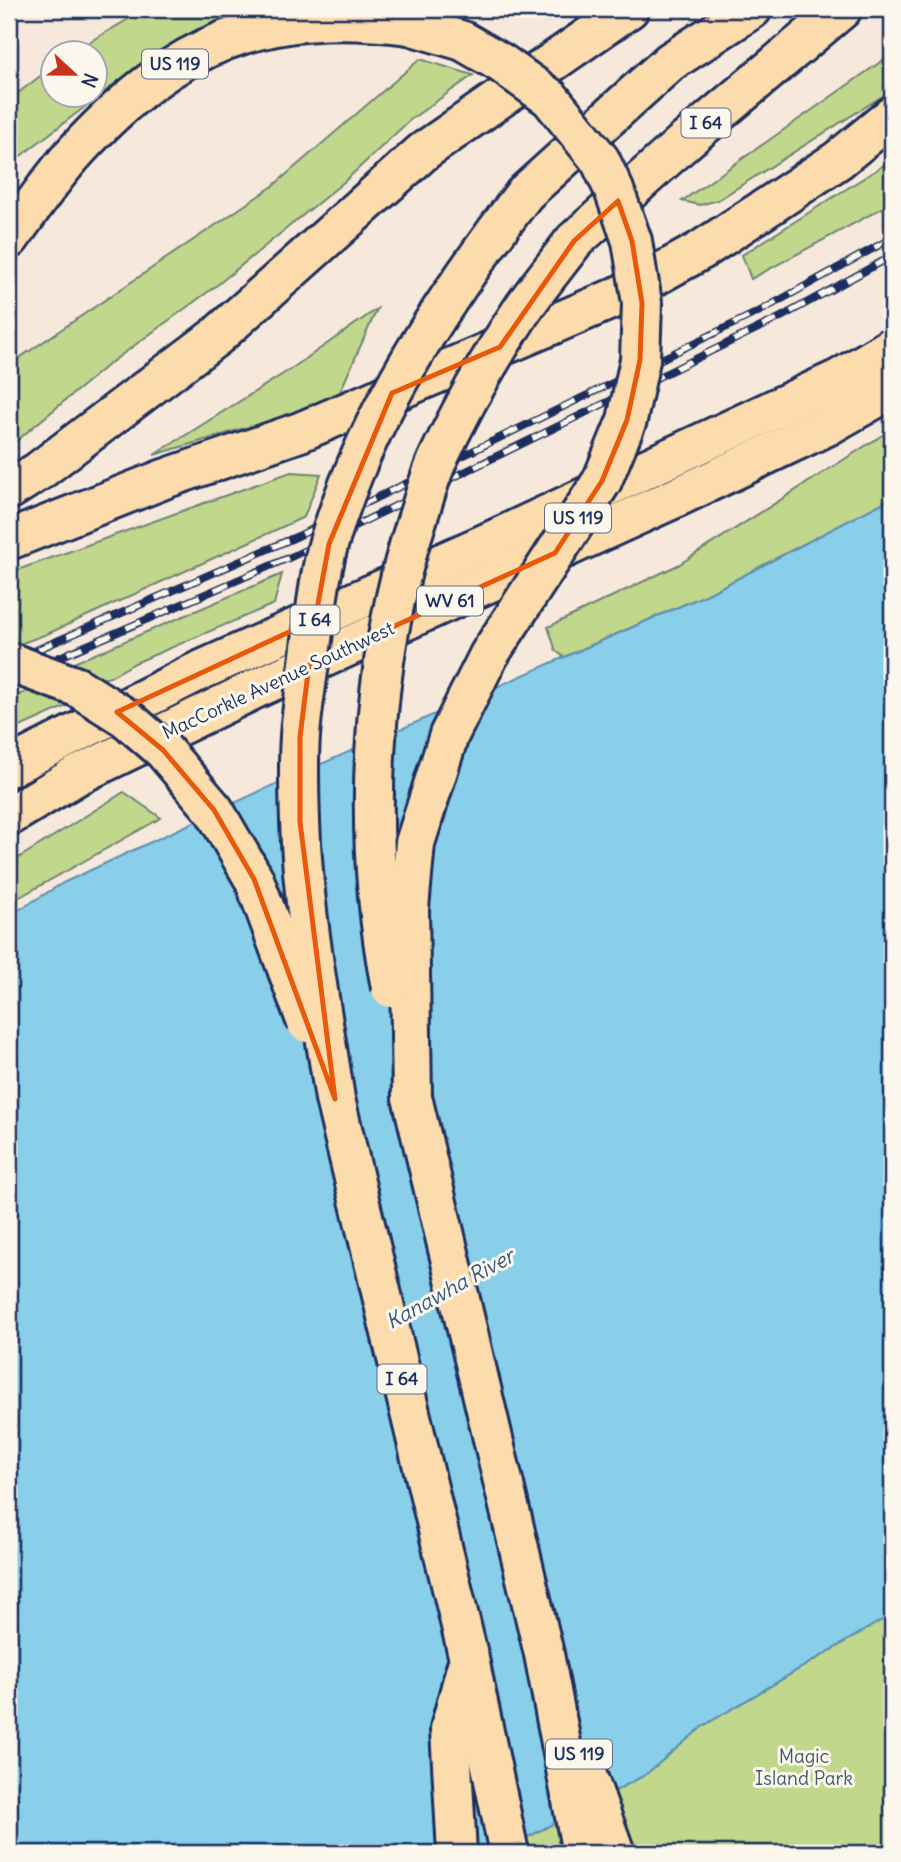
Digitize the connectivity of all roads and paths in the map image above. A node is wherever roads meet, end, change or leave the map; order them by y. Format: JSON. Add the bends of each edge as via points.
{"nodes":[{"id":1,"x":629,"y":9,"type":"edge"},
{"id":2,"x":752,"y":9,"type":"edge"},
{"id":3,"x":842,"y":9,"type":"edge"},
{"id":4,"x":892,"y":116,"type":"edge"},
{"id":5,"x":9,"y":239,"type":"edge"},
{"id":6,"x":892,"y":347,"type":"edge"},
{"id":7,"x":892,"y":389,"type":"edge"},
{"id":8,"x":9,"y":490,"type":"edge"},
{"id":9,"x":9,"y":540,"type":"edge"},
{"id":10,"x":9,"y":662,"type":"edge"},
{"id":11,"x":9,"y":767,"type":"edge"},
{"id":12,"x":9,"y":816,"type":"edge"},
{"id":13,"x":412,"y":1097,"type":"junction"},
{"id":14,"x":335,"y":1099,"type":"junction"},
{"id":15,"x":544,"y":1654,"type":"junction"},
{"id":16,"x":469,"y":1659,"type":"junction"},
{"id":17,"x":457,"y":1853,"type":"edge"},
{"id":18,"x":509,"y":1853,"type":"edge"},
{"id":19,"x":582,"y":1853,"type":"edge"},
{"id":20,"x":615,"y":1853,"type":"edge"}],
"edges":[{"from":1,"to":8,"type":"main road","via":[[424,150],[217,337]]},
{"from":2,"to":14,"type":"main road","number":"I 64","bridge":true,"via":[[670,62],[525,193],[433,321],[390,396],[352,478],[329,544],[300,737],[306,904]]},
{"from":3,"to":13,"type":"main road","number":"I 64","bridge":true,"via":[[574,241],[520,313],[436,463],[405,555],[387,644],[373,832],[384,952]]},
{"from":4,"to":9,"type":"main road","via":[[838,160],[769,206],[617,297],[300,432]]},
{"from":5,"to":13,"type":"main road","number":"US 119","bridge":true,"via":[[76,151],[166,69],[209,45],[294,22],[343,19],[409,24],[463,41],[550,98],[600,160],[632,240],[642,303],[640,360],[630,408],[602,481],[489,655],[449,735],[415,843],[409,908]]},
{"from":6,"to":11,"type":"main road","name":"MacCorkle Avenue Southwest","number":"WV 61","via":[[839,379],[197,672]]},
{"from":7,"to":12,"type":"main road","name":"MacCorkle Avenue Southwest","number":"WV 61","via":[[830,425],[685,494],[76,776]]},
{"from":10,"to":14,"type":"main road","bridge":true,"via":[[77,687],[126,718],[163,750],[214,810],[254,879]]},
{"from":13,"to":15,"type":"main road","number":"I 64"},
{"from":14,"to":16,"type":"main road","number":"I 64"},
{"from":15,"to":19,"type":"main road","number":"I 64"},
{"from":15,"to":20,"type":"main road","number":"US 119"},
{"from":16,"to":17,"type":"main road","via":[[450,1730]]},
{"from":16,"to":18,"type":"main road","number":"I 64"}]}
